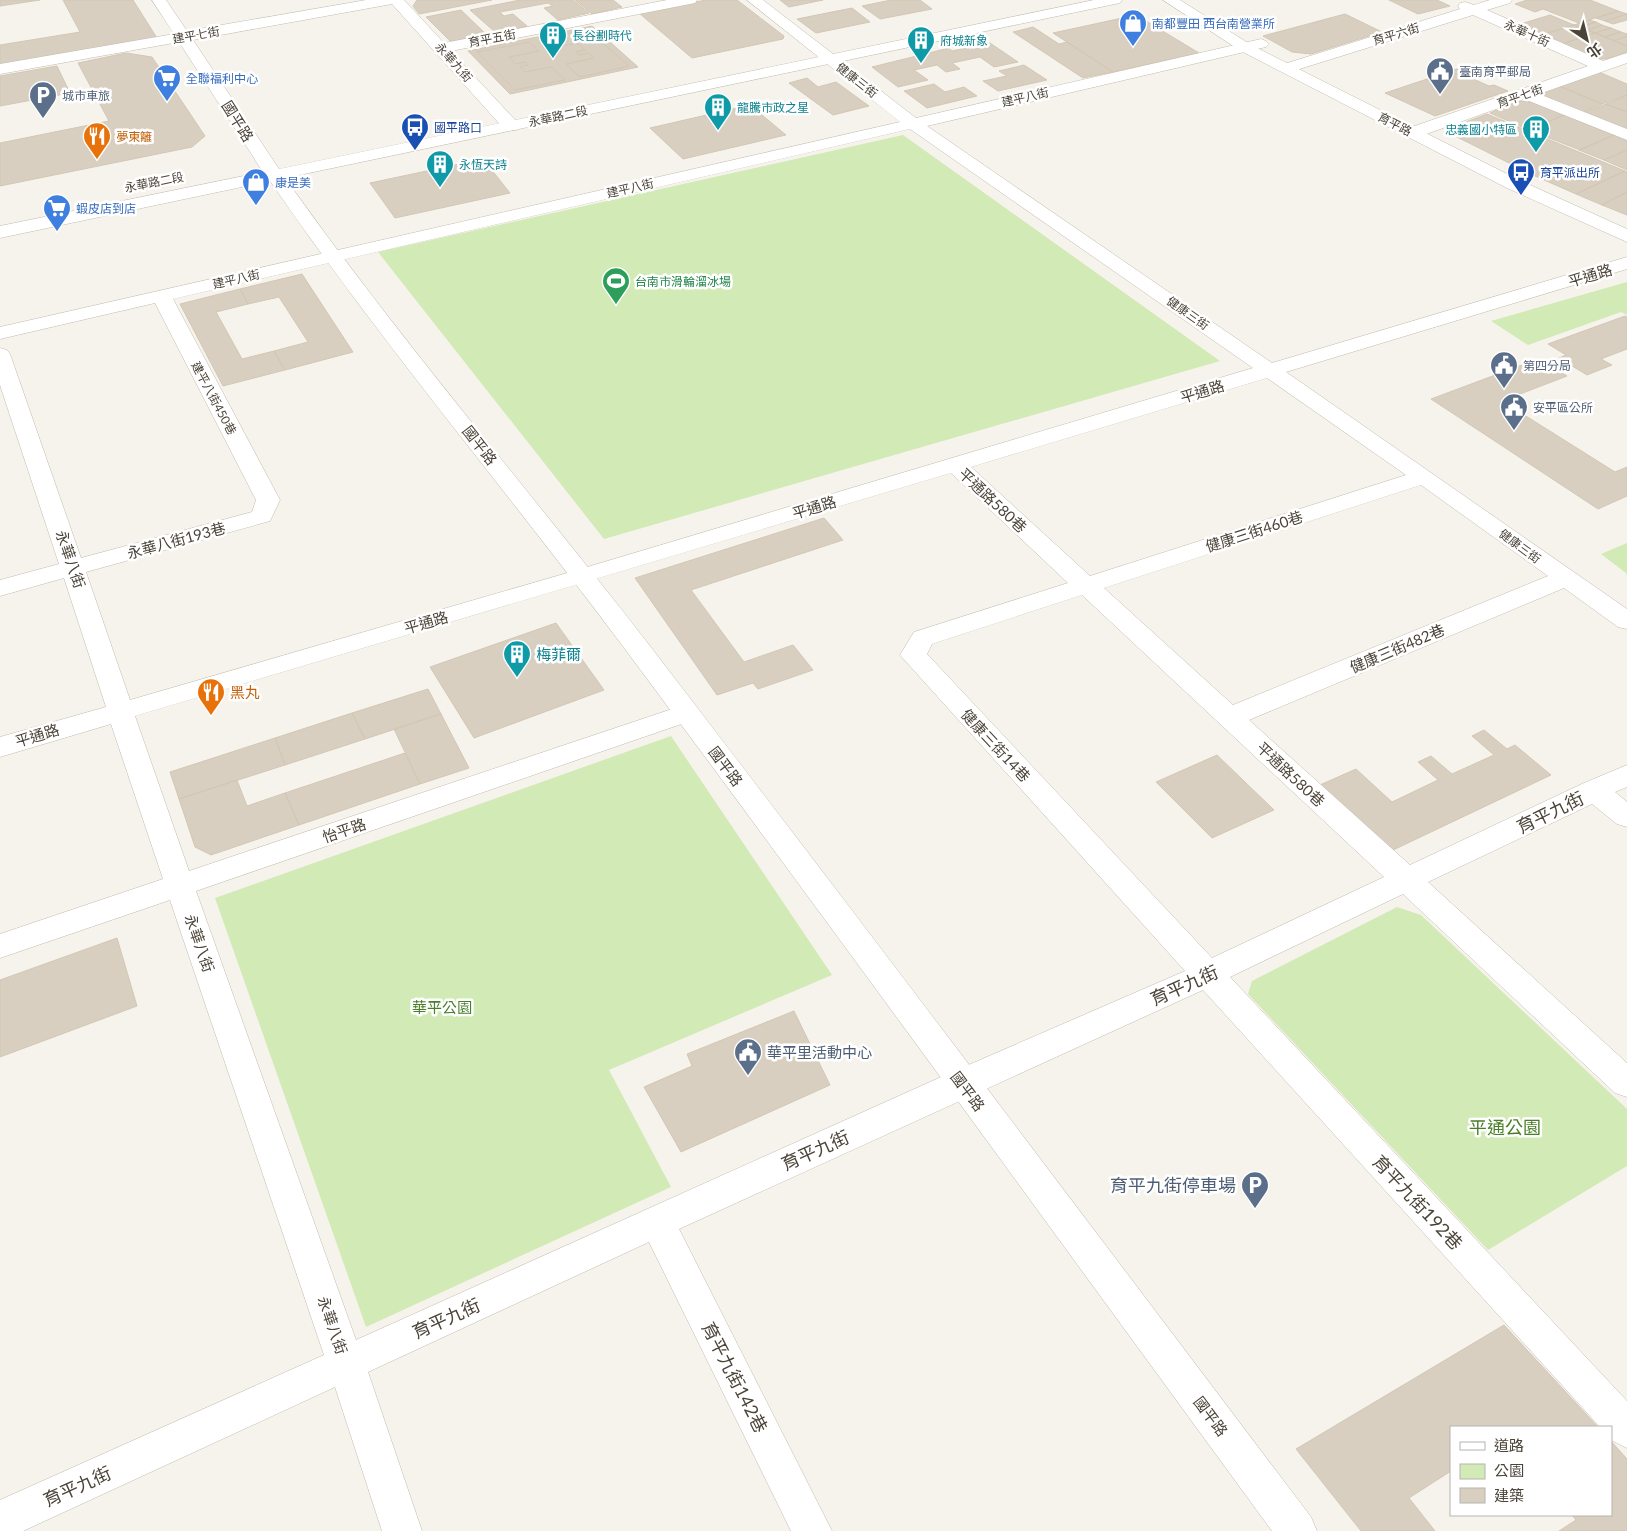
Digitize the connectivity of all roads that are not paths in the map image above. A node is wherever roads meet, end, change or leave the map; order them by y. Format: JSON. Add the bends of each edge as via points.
{"nodes":[{"id":1,"x":159,"y":0,"type":"edge"},
{"id":2,"x":391,"y":0,"type":"edge"},
{"id":3,"x":396,"y":0,"type":"edge"},
{"id":4,"x":690,"y":0,"type":"edge"},
{"id":5,"x":754,"y":0,"type":"edge"},
{"id":6,"x":1115,"y":0,"type":"edge"},
{"id":7,"x":1170,"y":0,"type":"edge"},
{"id":8,"x":1189,"y":0,"type":"edge"},
{"id":9,"x":1451,"y":0,"type":"edge"},
{"id":10,"x":1505,"y":0,"type":"edge"},
{"id":11,"x":1473,"y":10,"type":"junction"},
{"id":12,"x":185,"y":37,"type":"junction"},
{"id":13,"x":812,"y":46,"type":"junction"},
{"id":14,"x":1254,"y":46,"type":"junction"},
{"id":15,"x":442,"y":48,"type":"junction"},
{"id":16,"x":793,"y":50,"type":"dead end"},
{"id":17,"x":829,"y":51,"type":"junction"},
{"id":18,"x":1627,"y":58,"type":"edge"},
{"id":19,"x":1294,"y":66,"type":"junction"},
{"id":20,"x":1603,"y":67,"type":"junction"},
{"id":21,"x":0,"y":69,"type":"edge"},
{"id":22,"x":1525,"y":94,"type":"junction"},
{"id":23,"x":517,"y":107,"type":"dead end"},
{"id":24,"x":498,"y":111,"type":"junction"},
{"id":25,"x":480,"y":115,"type":"dead end"},
{"id":26,"x":912,"y":123,"type":"junction"},
{"id":27,"x":512,"y":126,"type":"junction"},
{"id":28,"x":1419,"y":130,"type":"junction"},
{"id":29,"x":1627,"y":135,"type":"edge"},
{"id":30,"x":265,"y":164,"type":"junction"},
{"id":31,"x":1627,"y":224,"type":"edge"},
{"id":32,"x":0,"y":232,"type":"edge"},
{"id":33,"x":1627,"y":236,"type":"edge"},
{"id":34,"x":331,"y":256,"type":"junction"},
{"id":35,"x":1627,"y":263,"type":"edge"},
{"id":36,"x":161,"y":296,"type":"junction"},
{"id":37,"x":0,"y":333,"type":"edge"},
{"id":38,"x":0,"y":354,"type":"edge"},
{"id":39,"x":1272,"y":371,"type":"junction"},
{"id":40,"x":955,"y":465,"type":"junction"},
{"id":41,"x":1424,"y":477,"type":"junction"},
{"id":42,"x":268,"y":500,"type":"joint"},
{"id":43,"x":74,"y":568,"type":"junction"},
{"id":44,"x":583,"y":576,"type":"junction"},
{"id":45,"x":1565,"y":578,"type":"junction"},
{"id":46,"x":1085,"y":585,"type":"junction"},
{"id":47,"x":0,"y":588,"type":"edge"},
{"id":48,"x":1627,"y":621,"type":"edge"},
{"id":49,"x":121,"y":710,"type":"junction"},
{"id":50,"x":687,"y":713,"type":"junction"},
{"id":51,"x":1230,"y":718,"type":"junction"},
{"id":52,"x":0,"y":746,"type":"edge"},
{"id":53,"x":1627,"y":775,"type":"edge"},
{"id":54,"x":1594,"y":790,"type":"junction"},
{"id":55,"x":1627,"y":816,"type":"edge"},
{"id":56,"x":1407,"y":880,"type":"junction"},
{"id":57,"x":179,"y":886,"type":"junction"},
{"id":58,"x":0,"y":946,"type":"edge"},
{"id":59,"x":1208,"y":974,"type":"junction"},
{"id":60,"x":962,"y":1083,"type":"junction"},
{"id":61,"x":1627,"y":1083,"type":"edge"},
{"id":62,"x":657,"y":1222,"type":"junction"},
{"id":63,"x":347,"y":1363,"type":"junction"},
{"id":64,"x":1627,"y":1429,"type":"edge"},
{"id":65,"x":0,"y":1521,"type":"edge"},
{"id":66,"x":402,"y":1531,"type":"edge"},
{"id":67,"x":812,"y":1531,"type":"edge"},
{"id":68,"x":1297,"y":1531,"type":"edge"}],
"edges":[{"from":1,"to":12,"type":"street","name":"國平路"},
{"from":2,"to":12,"type":"street","name":"建平七街"},
{"from":3,"to":15,"type":"street","name":"永華九街"},
{"from":4,"to":15,"type":"street","name":"育平五街"},
{"from":5,"to":13,"type":"street","name":"健康三街"},
{"from":6,"to":17,"type":"street","name":"永華路二段"},
{"from":7,"to":14,"type":"street","name":"育平路"},
{"from":8,"to":14,"type":"street","name":"育平路"},
{"from":9,"to":11,"type":"street","name":"永華十街"},
{"from":10,"to":11,"type":"street","name":"育平六街"},
{"from":11,"to":19,"type":"street","name":"育平六街"},
{"from":11,"to":20,"type":"street","name":"永華十街"},
{"from":12,"to":21,"type":"street","name":"建平七街"},
{"from":12,"to":30,"type":"street","name":"國平路"},
{"from":13,"to":16,"type":"street"},
{"from":13,"to":17,"type":"street","name":"健康三街"},
{"from":14,"to":19,"type":"street","name":"育平路"},
{"from":14,"to":26,"type":"street","name":"建平八街"},
{"from":15,"to":24,"type":"street","name":"永華九街"},
{"from":17,"to":26,"type":"street","name":"健康三街"},
{"from":17,"to":27,"type":"street","name":"永華路二段"},
{"from":18,"to":20,"type":"street","name":"育平七街"},
{"from":19,"to":28,"type":"street","name":"育平路"},
{"from":20,"to":22,"type":"street","name":"育平七街"},
{"from":22,"to":28,"type":"street","name":"育平七街"},
{"from":22,"to":29,"type":"street"},
{"from":23,"to":24,"type":"street","name":"永華路二段"},
{"from":24,"to":25,"type":"street","name":"永華路二段"},
{"from":24,"to":27,"type":"street","name":"永華九街"},
{"from":26,"to":34,"type":"street","name":"建平八街"},
{"from":26,"to":39,"type":"street","name":"健康三街"},
{"from":27,"to":30,"type":"street","name":"永華路二段"},
{"from":28,"to":31,"type":"street","name":"育平路"},
{"from":28,"to":33,"type":"street","name":"育平路","via":[[1513,184]]},
{"from":30,"to":32,"type":"street","name":"永華路二段"},
{"from":30,"to":34,"type":"street","name":"國平路"},
{"from":34,"to":36,"type":"street","name":"建平八街"},
{"from":34,"to":44,"type":"street","name":"國平路"},
{"from":35,"to":39,"type":"street","name":"平通路"},
{"from":36,"to":37,"type":"street","name":"建平八街"},
{"from":36,"to":42,"type":"street","name":"建平八街450巷"},
{"from":38,"to":43,"type":"street","name":"永華八街"},
{"from":39,"to":40,"type":"street","name":"平通路"},
{"from":39,"to":41,"type":"street","name":"健康三街"},
{"from":40,"to":44,"type":"street","name":"平通路"},
{"from":40,"to":46,"type":"street","name":"平通路580巷"},
{"from":41,"to":45,"type":"street","name":"健康三街"},
{"from":41,"to":46,"type":"street","name":"健康三街460巷"},
{"from":42,"to":43,"type":"street","name":"永華八街193巷","via":[[262,516]]},
{"from":43,"to":47,"type":"street"},
{"from":43,"to":49,"type":"street","name":"永華八街"},
{"from":44,"to":49,"type":"street","name":"平通路"},
{"from":44,"to":50,"type":"street","name":"國平路"},
{"from":45,"to":48,"type":"street","name":"健康三街"},
{"from":45,"to":51,"type":"street","name":"健康三街482巷"},
{"from":46,"to":51,"type":"street","name":"平通路580巷"},
{"from":46,"to":59,"type":"street","name":"健康三街14巷","via":[[923,638],[913,655]]},
{"from":49,"to":52,"type":"street","name":"平通路"},
{"from":49,"to":57,"type":"street","name":"永華八街"},
{"from":50,"to":57,"type":"street","name":"怡平路"},
{"from":50,"to":60,"type":"street","name":"國平路"},
{"from":51,"to":56,"type":"street","name":"平通路580巷"},
{"from":53,"to":54,"type":"street","name":"育平九街"},
{"from":54,"to":55,"type":"street"},
{"from":54,"to":56,"type":"street","name":"育平九街"},
{"from":56,"to":59,"type":"street","name":"育平九街"},
{"from":56,"to":61,"type":"street","name":"平通路580巷"},
{"from":57,"to":58,"type":"street","name":"怡平路"},
{"from":57,"to":63,"type":"street","name":"永華八街"},
{"from":59,"to":60,"type":"street","name":"育平九街"},
{"from":59,"to":64,"type":"street","name":"育平九街192巷"},
{"from":60,"to":62,"type":"street","name":"育平九街"},
{"from":60,"to":68,"type":"street","name":"國平路"},
{"from":62,"to":63,"type":"street","name":"育平九街"},
{"from":62,"to":67,"type":"street","name":"育平九街142巷"},
{"from":63,"to":65,"type":"street","name":"育平九街"},
{"from":63,"to":66,"type":"street","name":"永華八街"}]}
